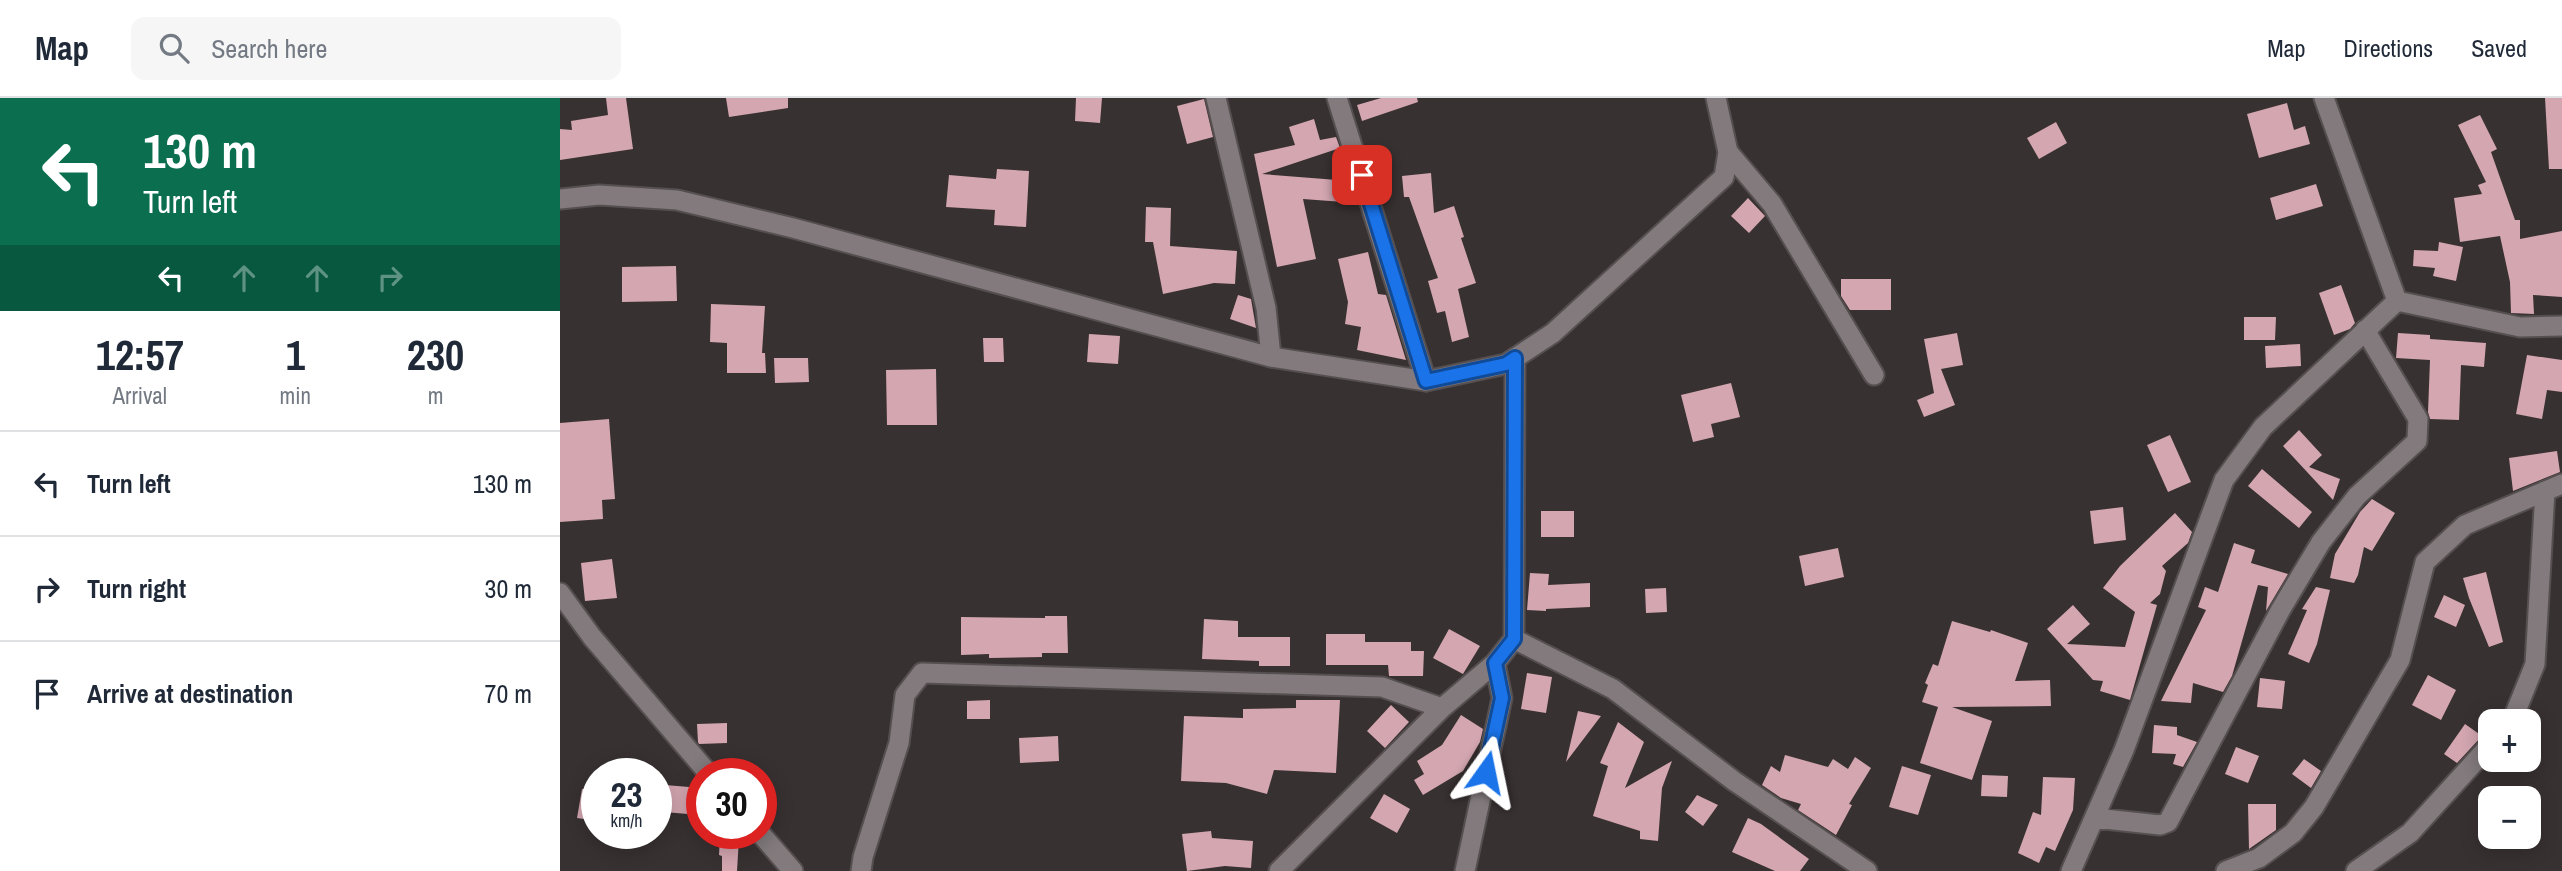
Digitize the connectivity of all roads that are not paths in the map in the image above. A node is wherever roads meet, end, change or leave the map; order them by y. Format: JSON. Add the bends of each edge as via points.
{"nodes":[{"id":1,"x":1216,"y":98,"type":"edge"},
{"id":2,"x":1337,"y":98,"type":"edge"},
{"id":3,"x":1716,"y":98,"type":"edge"},
{"id":4,"x":2324,"y":98,"type":"edge"},
{"id":5,"x":1728,"y":152,"type":"junction"},
{"id":6,"x":560,"y":199,"type":"edge"},
{"id":7,"x":2397,"y":301,"type":"junction"},
{"id":8,"x":2562,"y":326,"type":"edge"},
{"id":9,"x":2365,"y":330,"type":"junction"},
{"id":10,"x":1271,"y":357,"type":"junction"},
{"id":11,"x":1515,"y":358,"type":"junction"},
{"id":12,"x":1874,"y":375,"type":"dead end"},
{"id":13,"x":1426,"y":381,"type":"junction"},
{"id":14,"x":2554,"y":488,"type":"edge"},
{"id":15,"x":560,"y":593,"type":"edge"},
{"id":16,"x":1514,"y":639,"type":"junction"},
{"id":17,"x":1495,"y":663,"type":"junction"},
{"id":18,"x":1442,"y":708,"type":"junction"},
{"id":19,"x":2517,"y":709,"type":"edge"},
{"id":20,"x":695,"y":758,"type":"edge"},
{"id":21,"x":2478,"y":758,"type":"edge"},
{"id":22,"x":2095,"y":818,"type":"junction"},
{"id":23,"x":774,"y":849,"type":"edge"},
{"id":24,"x":793,"y":871,"type":"edge"},
{"id":25,"x":861,"y":871,"type":"edge"},
{"id":26,"x":1279,"y":871,"type":"edge"},
{"id":27,"x":1465,"y":871,"type":"edge"},
{"id":28,"x":1867,"y":871,"type":"edge"},
{"id":29,"x":2071,"y":871,"type":"edge"},
{"id":30,"x":2226,"y":871,"type":"edge"},
{"id":31,"x":2356,"y":871,"type":"edge"}],
"edges":[{"from":1,"to":10,"type":"street","via":[[1266,308]]},
{"from":2,"to":13,"type":"street"},
{"from":3,"to":5,"type":"street"},
{"from":4,"to":7,"type":"street"},
{"from":5,"to":11,"type":"street","via":[[1724,177],[1553,333]]},
{"from":5,"to":12,"type":"street","via":[[1772,204]]},
{"from":6,"to":10,"type":"street","via":[[599,195],[677,200]]},
{"from":7,"to":8,"type":"street","via":[[2520,327]]},
{"from":7,"to":9,"type":"street"},
{"from":9,"to":22,"type":"street","via":[[2263,427],[2224,480]]},
{"from":9,"to":22,"type":"street","via":[[2418,419],[2417,441],[2357,496],[2321,542],[2168,822]]},
{"from":10,"to":13,"type":"street"},
{"from":11,"to":13,"type":"street","via":[[1506,364]]},
{"from":11,"to":16,"type":"street"},
{"from":14,"to":19,"type":"street","via":[[2535,664]]},
{"from":14,"to":30,"type":"street","via":[[2465,525],[2425,562],[2400,660],[2314,807],[2293,833],[2259,858]]},
{"from":15,"to":20,"type":"street","via":[[592,638]]},
{"from":16,"to":17,"type":"street"},
{"from":16,"to":28,"type":"street","via":[[1613,689]]},
{"from":17,"to":18,"type":"street"},
{"from":17,"to":27,"type":"street","via":[[1502,698]]},
{"from":18,"to":25,"type":"street","via":[[1382,687],[922,673],[905,695],[899,743]]},
{"from":18,"to":26,"type":"street"},
{"from":21,"to":31,"type":"street","via":[[2410,833]]},
{"from":22,"to":29,"type":"street"},
{"from":23,"to":24,"type":"street"}]}
